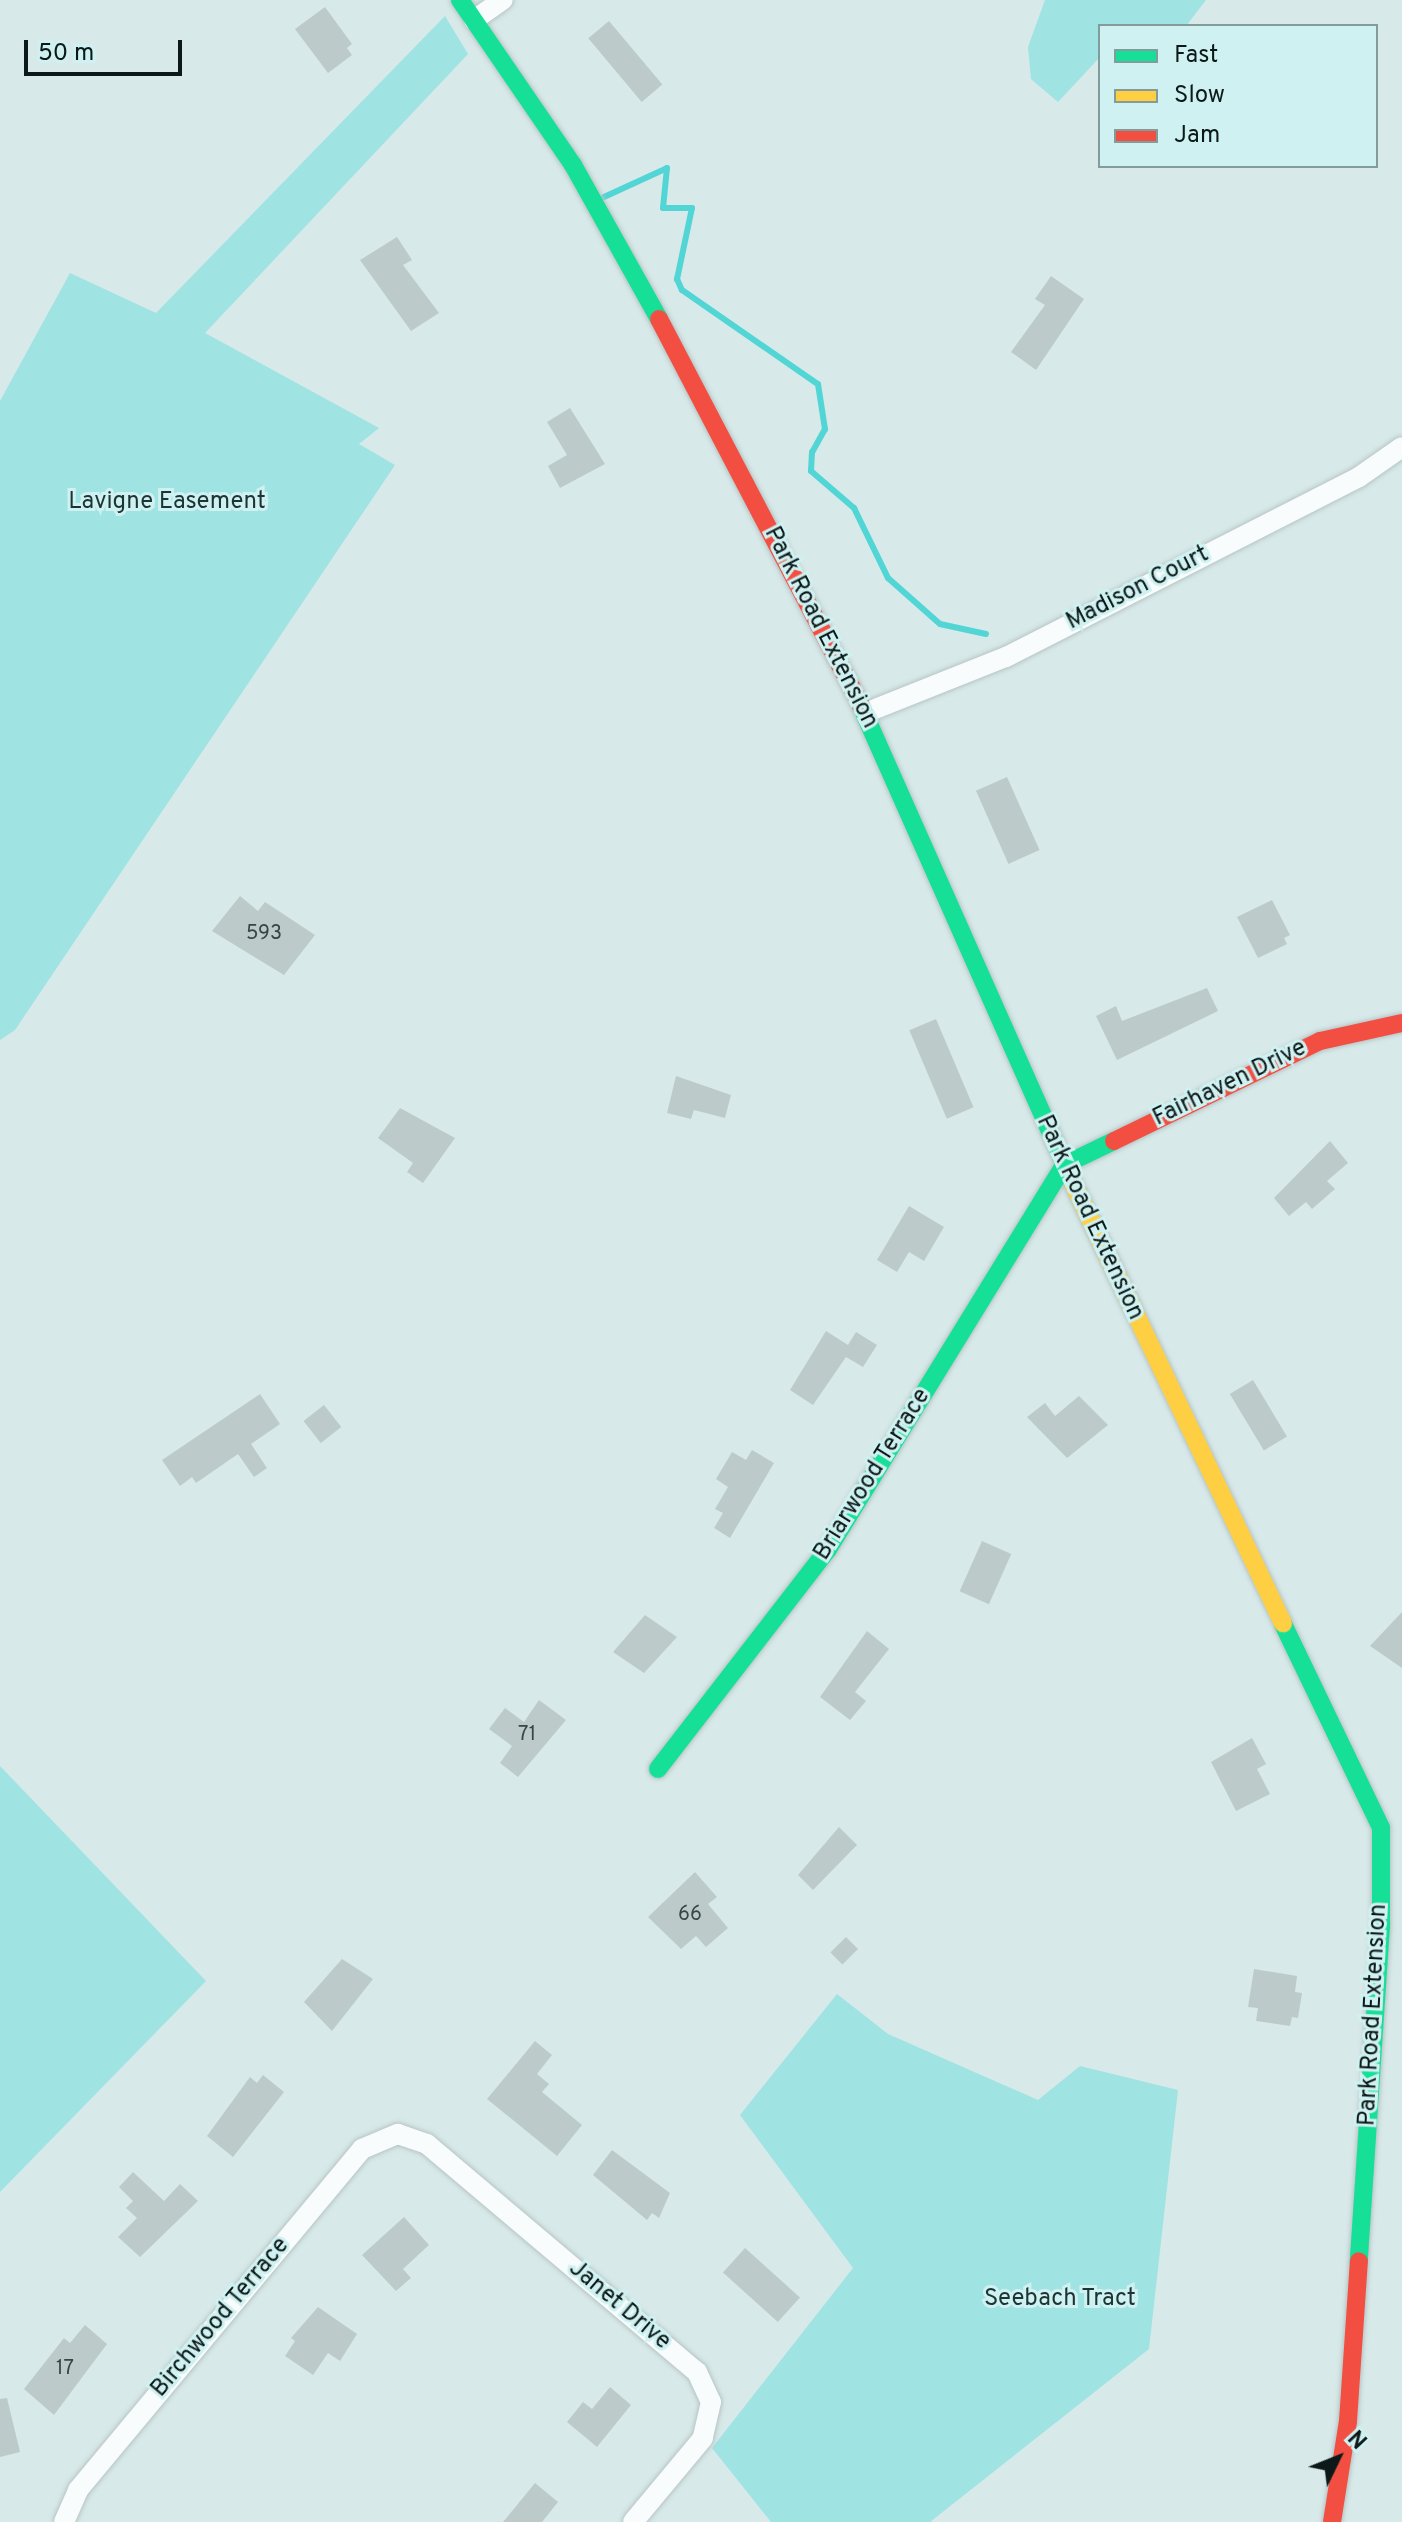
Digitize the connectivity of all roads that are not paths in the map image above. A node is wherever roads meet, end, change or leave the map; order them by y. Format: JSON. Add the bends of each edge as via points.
{"nodes":[{"id":1,"x":460,"y":0,"type":"edge"},
{"id":2,"x":503,"y":0,"type":"edge"},
{"id":3,"x":474,"y":20,"type":"junction"},
{"id":4,"x":1402,"y":447,"type":"edge"},
{"id":5,"x":865,"y":713,"type":"junction"},
{"id":6,"x":1402,"y":1023,"type":"edge"},
{"id":7,"x":1064,"y":1165,"type":"junction"},
{"id":8,"x":658,"y":1769,"type":"dead end"},
{"id":9,"x":398,"y":2134,"type":"joint"},
{"id":10,"x":64,"y":2522,"type":"edge"},
{"id":11,"x":633,"y":2522,"type":"edge"},
{"id":12,"x":1332,"y":2522,"type":"edge"}],
"edges":[{"from":1,"to":3,"type":"street","name":"Park Road Extension"},
{"from":2,"to":3,"type":"street"},
{"from":3,"to":5,"type":"street","name":"Park Road Extension","via":[[579,176],[711,411]]},
{"from":4,"to":5,"type":"street","name":"Madison Court","via":[[1359,477],[1006,657]]},
{"from":5,"to":7,"type":"street","name":"Park Road Extension"},
{"from":6,"to":7,"type":"street","name":"Fairhaven Drive","via":[[1320,1041]]},
{"from":7,"to":8,"type":"street","name":"Briarwood Terrace","via":[[828,1549]]},
{"from":7,"to":12,"type":"street","name":"Park Road Extension","via":[[1263,1594],[1351,1755],[1381,1828],[1381,1926],[1348,2421]]},
{"from":9,"to":10,"type":"street","name":"Birchwood Terrace","via":[[362,2149],[78,2490]]},
{"from":9,"to":11,"type":"street","name":"Janet Drive","via":[[427,2144],[697,2372],[711,2402],[703,2438]]}]}
